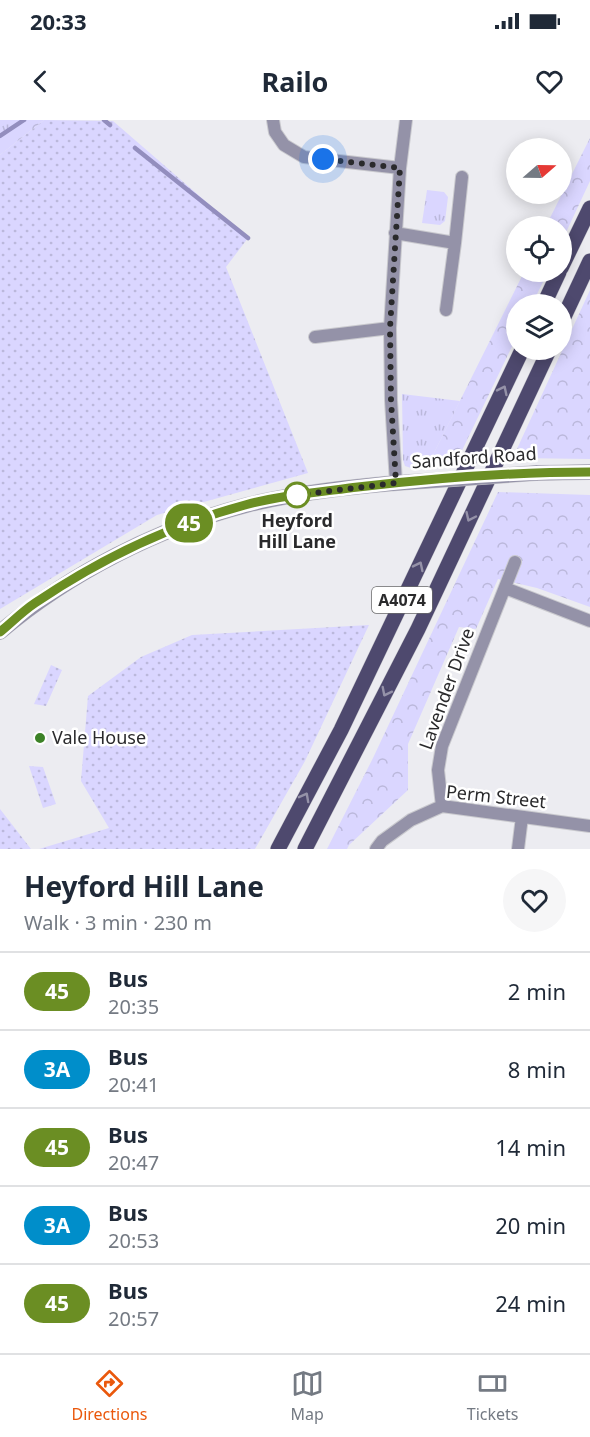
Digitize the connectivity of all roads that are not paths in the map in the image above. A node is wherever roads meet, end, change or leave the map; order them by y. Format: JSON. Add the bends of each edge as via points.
{"nodes":[{"id":1,"x":273,"y":120,"type":"edge"},
{"id":2,"x":406,"y":120,"type":"edge"},
{"id":3,"x":400,"y":168,"type":"junction"},
{"id":4,"x":462,"y":177,"type":"dead end"},
{"id":5,"x":590,"y":208,"type":"edge"},
{"id":6,"x":395,"y":233,"type":"junction"},
{"id":7,"x":455,"y":243,"type":"junction"},
{"id":8,"x":572,"y":245,"type":"edge"},
{"id":9,"x":590,"y":261,"type":"edge"},
{"id":10,"x":572,"y":299,"type":"edge"},
{"id":11,"x":446,"y":310,"type":"dead end"},
{"id":12,"x":390,"y":328,"type":"junction"},
{"id":13,"x":315,"y":337,"type":"dead end"},
{"id":14,"x":517,"y":360,"type":"edge"},
{"id":15,"x":544,"y":360,"type":"edge"},
{"id":16,"x":590,"y":472,"type":"edge"},
{"id":17,"x":403,"y":482,"type":"junction"},
{"id":18,"x":515,"y":562,"type":"dead end"},
{"id":19,"x":505,"y":588,"type":"junction"},
{"id":20,"x":590,"y":621,"type":"edge"},
{"id":21,"x":0,"y":632,"type":"edge"},
{"id":22,"x":442,"y":806,"type":"junction"},
{"id":23,"x":522,"y":816,"type":"junction"},
{"id":24,"x":590,"y":826,"type":"edge"},
{"id":25,"x":278,"y":849,"type":"edge"},
{"id":26,"x":304,"y":849,"type":"edge"},
{"id":27,"x":376,"y":849,"type":"edge"},
{"id":28,"x":518,"y":849,"type":"edge"}],
"edges":[{"from":1,"to":3,"type":"street","via":[[275,132],[284,145],[304,157]]},
{"from":2,"to":3,"type":"street"},
{"from":3,"to":6,"type":"street"},
{"from":4,"to":7,"type":"street"},
{"from":5,"to":8,"type":"main road"},
{"from":6,"to":7,"type":"street"},
{"from":6,"to":12,"type":"street"},
{"from":7,"to":11,"type":"street"},
{"from":9,"to":10,"type":"main road"},
{"from":12,"to":13,"type":"street"},
{"from":12,"to":17,"type":"street","via":[[391,400]]},
{"from":25,"to":14,"type":"main road","number":"A4074","one_way":true,"via":[[341,730]]},
{"from":15,"to":26,"type":"main road","number":"A4074","one_way":true,"via":[[418,629]]},
{"from":16,"to":17,"type":"street","name":"Sandford Road","bridge":true},
{"from":17,"to":21,"type":"street","name":"Sandford Road","via":[[300,494],[246,505],[185,525],[107,560],[34,603]]},
{"from":18,"to":19,"type":"street","name":"Lavender Drive"},
{"from":19,"to":20,"type":"street"},
{"from":19,"to":22,"type":"street","name":"Lavender Drive","via":[[442,746],[438,770]]},
{"from":22,"to":23,"type":"street","name":"Perm Street"},
{"from":22,"to":27,"type":"street","name":"Perm Street","via":[[411,820]]},
{"from":23,"to":24,"type":"street","name":"Perm Street"},
{"from":23,"to":28,"type":"street"}]}
